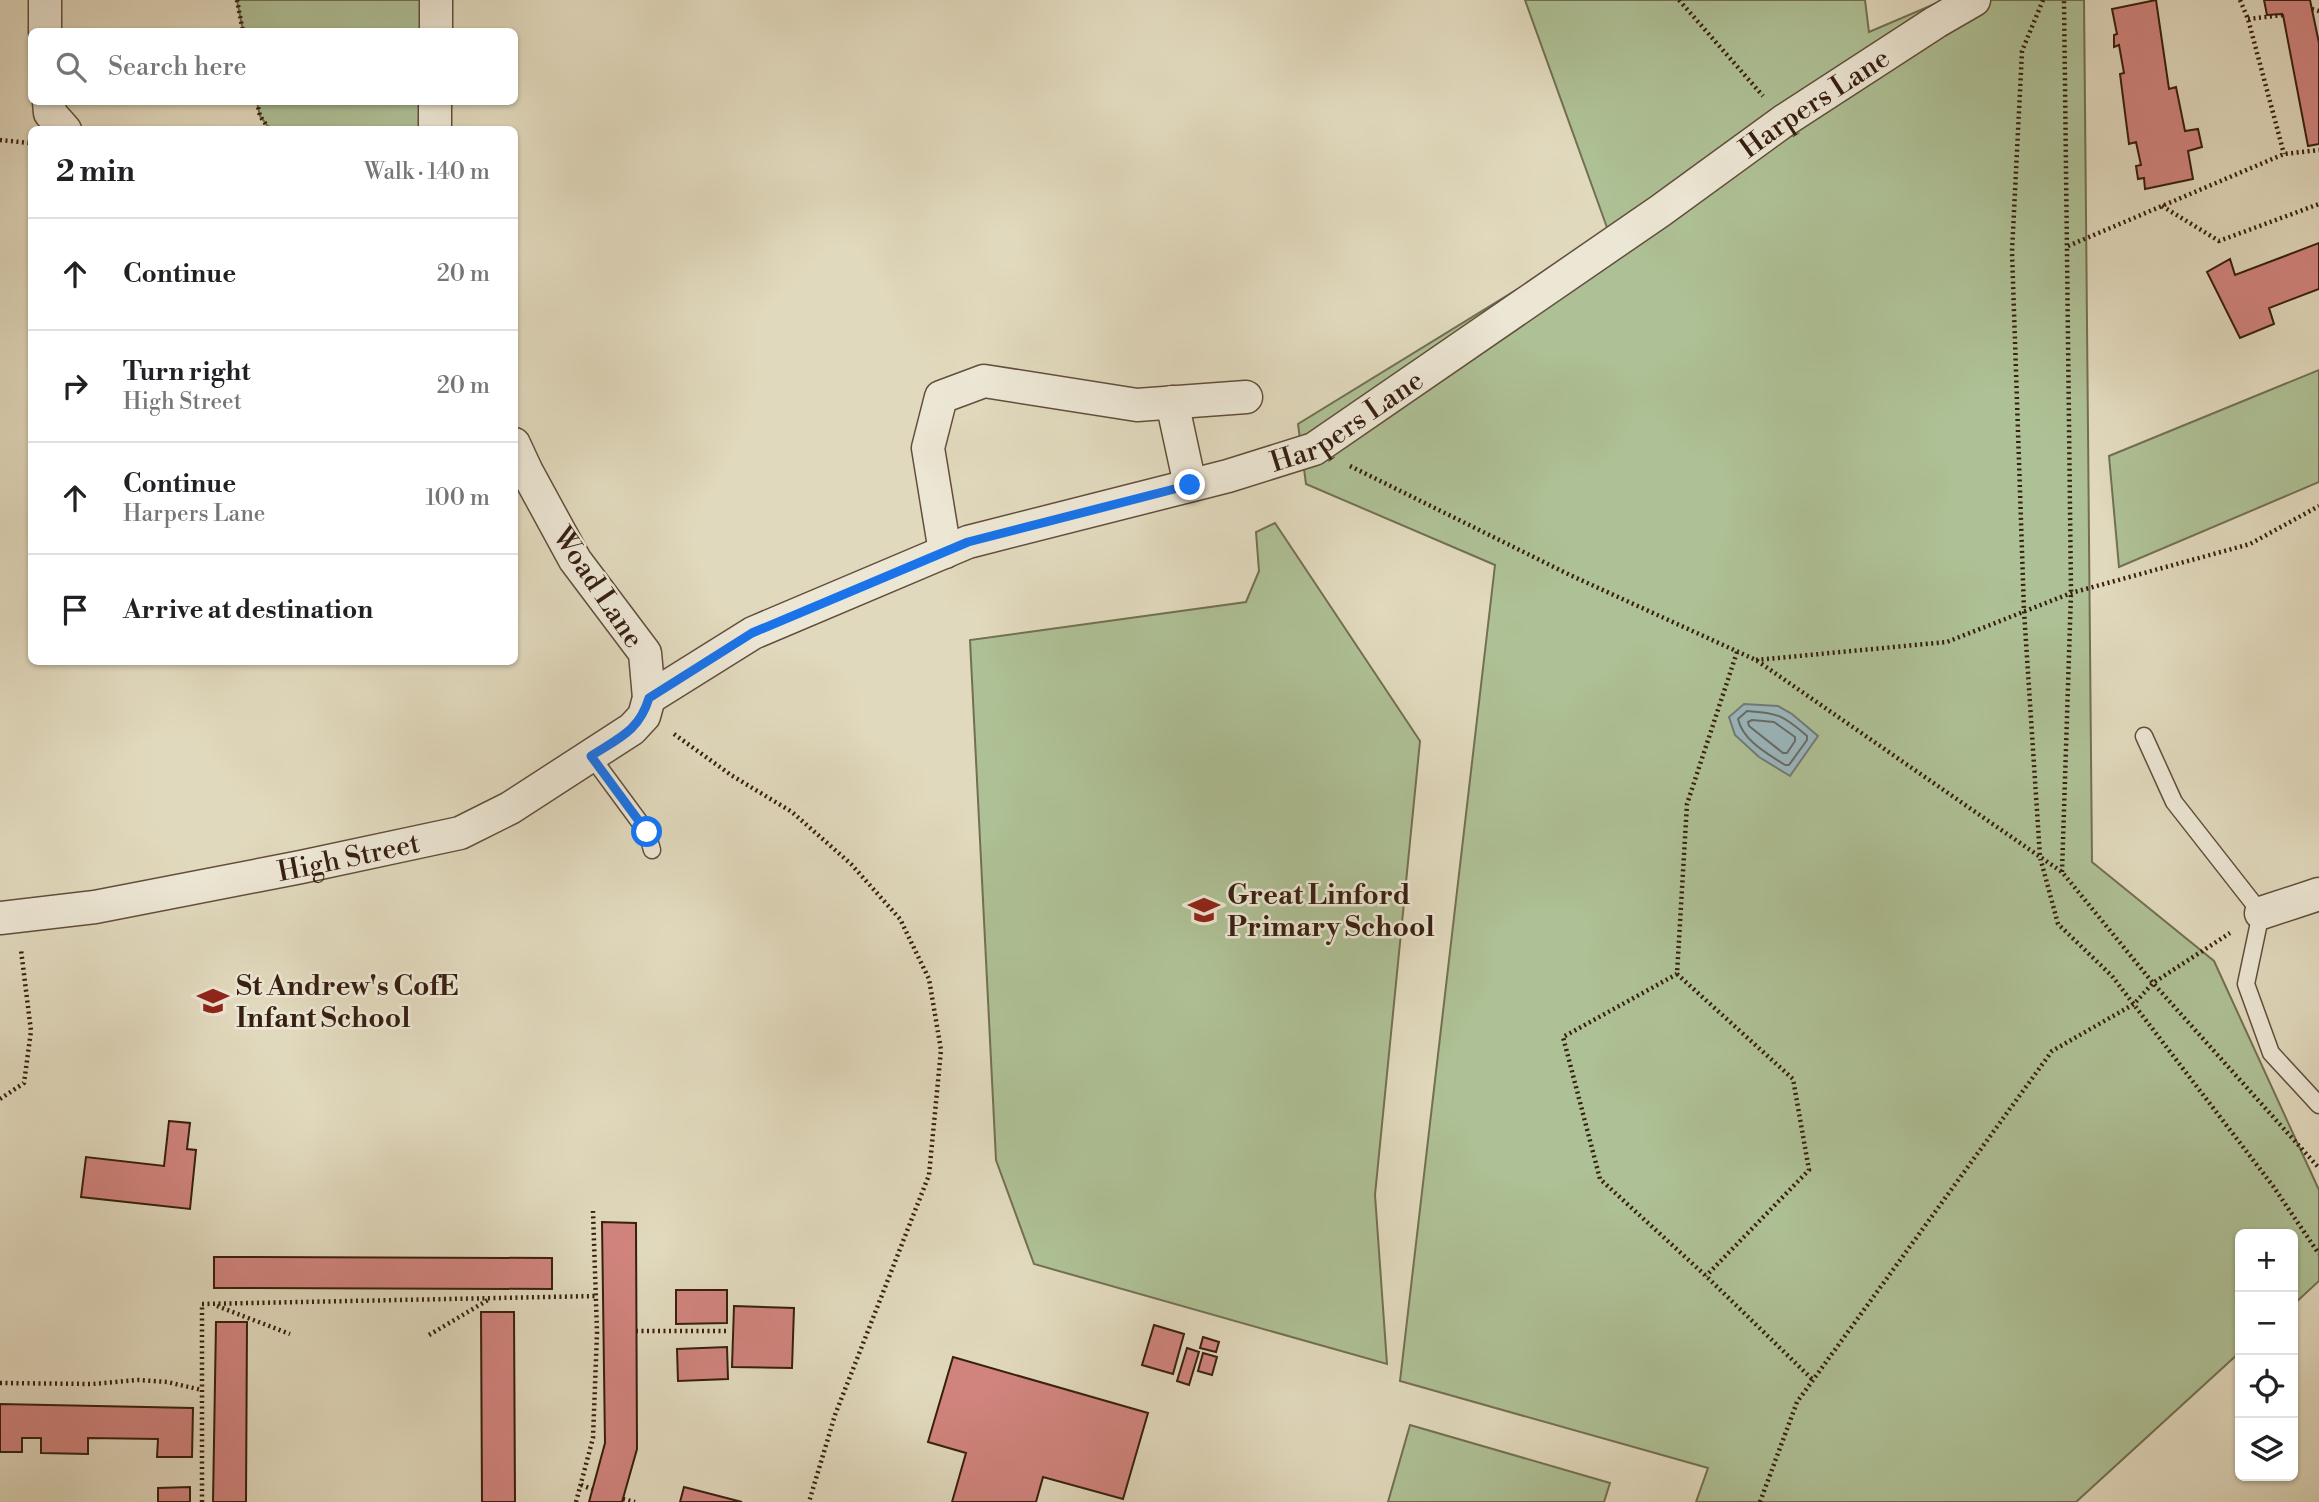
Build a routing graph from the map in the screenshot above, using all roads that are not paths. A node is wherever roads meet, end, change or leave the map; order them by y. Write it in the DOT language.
graph roads {
  1 [pos="45,0"];
  2 [pos="436,0"];
  3 [pos="1974,0"];
  4 [pos="45,28"];
  5 [pos="436,28"];
  6 [pos="49,105"];
  7 [pos="435,105"];
  8 [pos="61,126"];
  9 [pos="435,126"];
  10 [pos="1246,397"];
  11 [pos="1172,402"];
  12 [pos="518,453"];
  13 [pos="1190,485"];
  14 [pos="945,552"];
  15 [pos="646,707"];
  16 [pos="2144,736"];
  17 [pos="591,756"];
  18 [pos="652,850"];
  19 [pos="2319,894"];
  20 [pos="2261,913"];
  21 [pos="8,917"];
  22 [pos="2319,1105"];
  1 -- 4 [label="street"];
  2 -- 5 [label="street"];
  3 -- 13 [label="street, Harpers Lane"];
  6 -- 8 [label="street"];
  7 -- 9 [label="street"];
  10 -- 11 [label="street"];
  11 -- 13 [label="street"];
  11 -- 14 [label="street"];
  12 -- 15 [label="street, Woad Lane"];
  13 -- 14 [label="street, Harpers Lane"];
  14 -- 15 [label="street, Harpers Lane"];
  15 -- 17 [label="street, High Street"];
  16 -- 20 [label="lane"];
  17 -- 18 [label="lane"];
  17 -- 21 [label="street, High Street"];
  19 -- 20 [label="street"];
  20 -- 22 [label="lane"];
}
